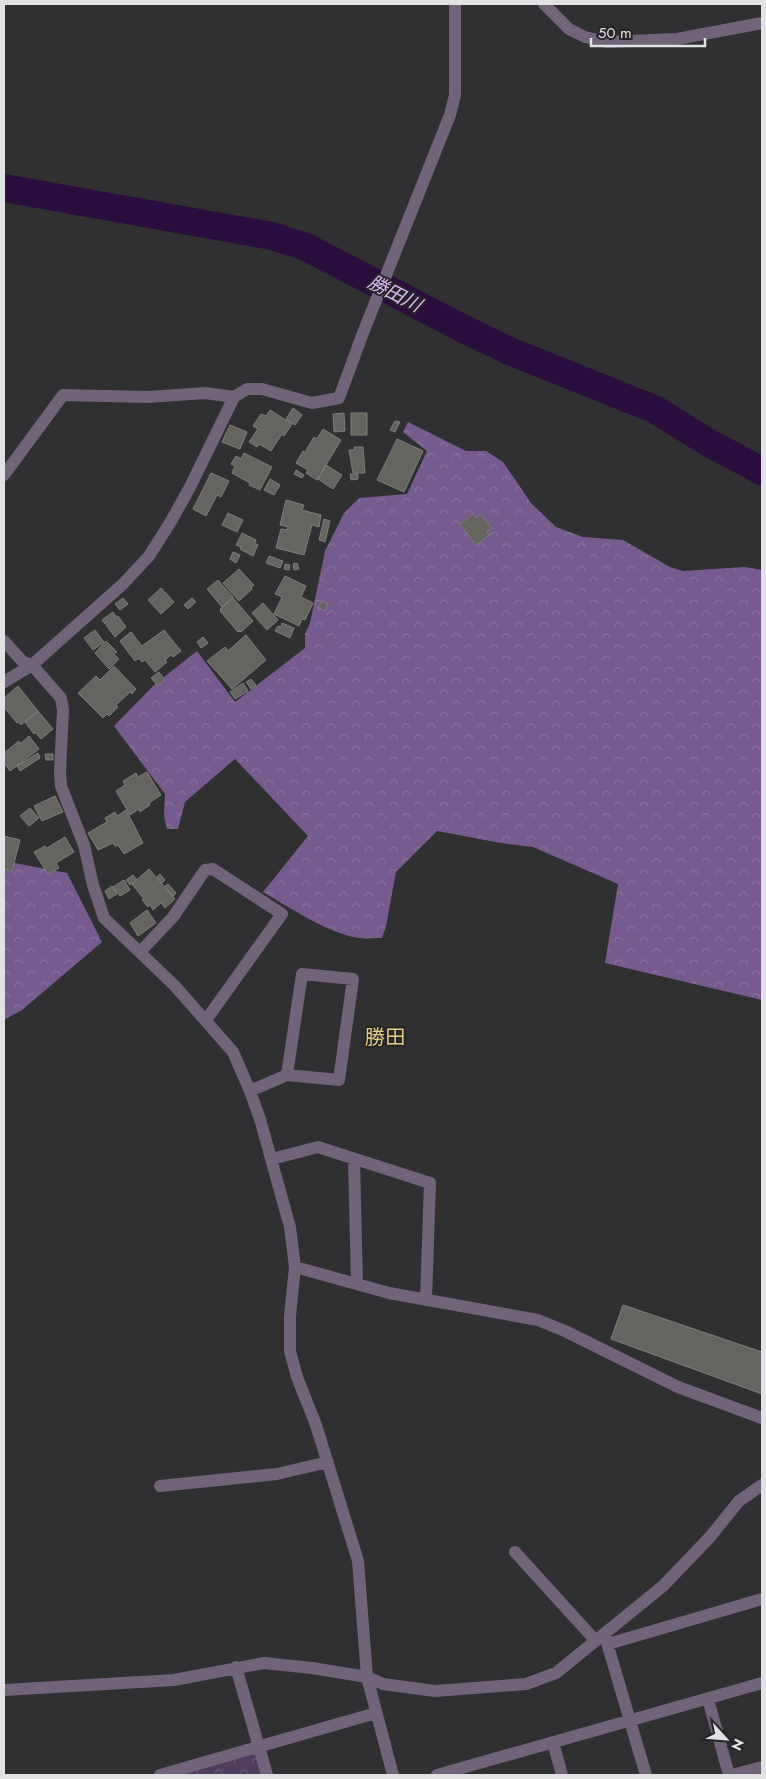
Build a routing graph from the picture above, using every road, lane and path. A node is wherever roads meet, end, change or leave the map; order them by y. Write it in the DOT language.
graph roads {
  1 [pos="455,4"];
  2 [pos="544,4"];
  3 [pos="762,23"];
  4 [pos="234,397"];
  5 [pos="4,475"];
  6 [pos="4,641"];
  7 [pos="32,665"];
  8 [pos="4,682"];
  9 [pos="140,952"];
  10 [pos="206,1020"];
  11 [pos="287,1075"];
  12 [pos="250,1091"];
  13 [pos="272,1159"];
  14 [pos="354,1159"];
  15 [pos="295,1267"];
  16 [pos="357,1284"];
  17 [pos="426,1300"];
  18 [pos="762,1418"];
  19 [pos="328,1462"];
  20 [pos="762,1485"];
  21 [pos="160,1486"];
  22 [pos="515,1552"];
  23 [pos="762,1599"];
  24 [pos="602,1639"];
  25 [pos="236,1668"];
  26 [pos="367,1677"];
  27 [pos="762,1683"];
  28 [pos="4,1690"];
  29 [pos="708,1699"];
  30 [pos="376,1713"];
  31 [pos="630,1720"];
  32 [pos="553,1742"];
  33 [pos="259,1746"];
  34 [pos="762,1766"];
  35 [pos="160,1775"];
  36 [pos="267,1775"];
  37 [pos="393,1775"];
  38 [pos="437,1775"];
  39 [pos="562,1775"];
  40 [pos="646,1775"];
  41 [pos="731,1775"];
  1 -- 4 [label="street"];
  2 -- 3 [label="street"];
  4 -- 5 [label="street"];
  4 -- 7 [label="street"];
  6 -- 7 [label="street"];
  7 -- 8 [label="street"];
  7 -- 9 [label="street"];
  9 -- 10 [label="street"];
  9 -- 10 [label="street"];
  10 -- 12 [label="street"];
  11 -- 11 [label="street"];
  11 -- 12 [label="street"];
  12 -- 13 [label="street"];
  13 -- 14 [label="street"];
  13 -- 15 [label="street"];
  14 -- 16 [label="street"];
  14 -- 17 [label="street"];
  15 -- 16 [label="street"];
  15 -- 19 [label="street"];
  16 -- 17 [label="street"];
  17 -- 18 [label="street"];
  19 -- 21 [label="street"];
  19 -- 26 [label="street"];
  20 -- 24 [label="street"];
  22 -- 24 [label="street"];
  23 -- 24 [label="street"];
  24 -- 26 [label="street"];
  24 -- 31 [label="street"];
  25 -- 26 [label="street"];
  25 -- 28 [label="street"];
  25 -- 33 [label="street"];
  26 -- 30 [label="street"];
  27 -- 29 [label="street"];
  29 -- 31 [label="street"];
  29 -- 41 [label="street"];
  30 -- 33 [label="street"];
  30 -- 37 [label="street"];
  31 -- 32 [label="street"];
  31 -- 40 [label="street"];
  32 -- 38 [label="street"];
  32 -- 39 [label="street"];
  33 -- 35 [label="street"];
  33 -- 36 [label="street"];
  34 -- 41 [label="street"];
}
